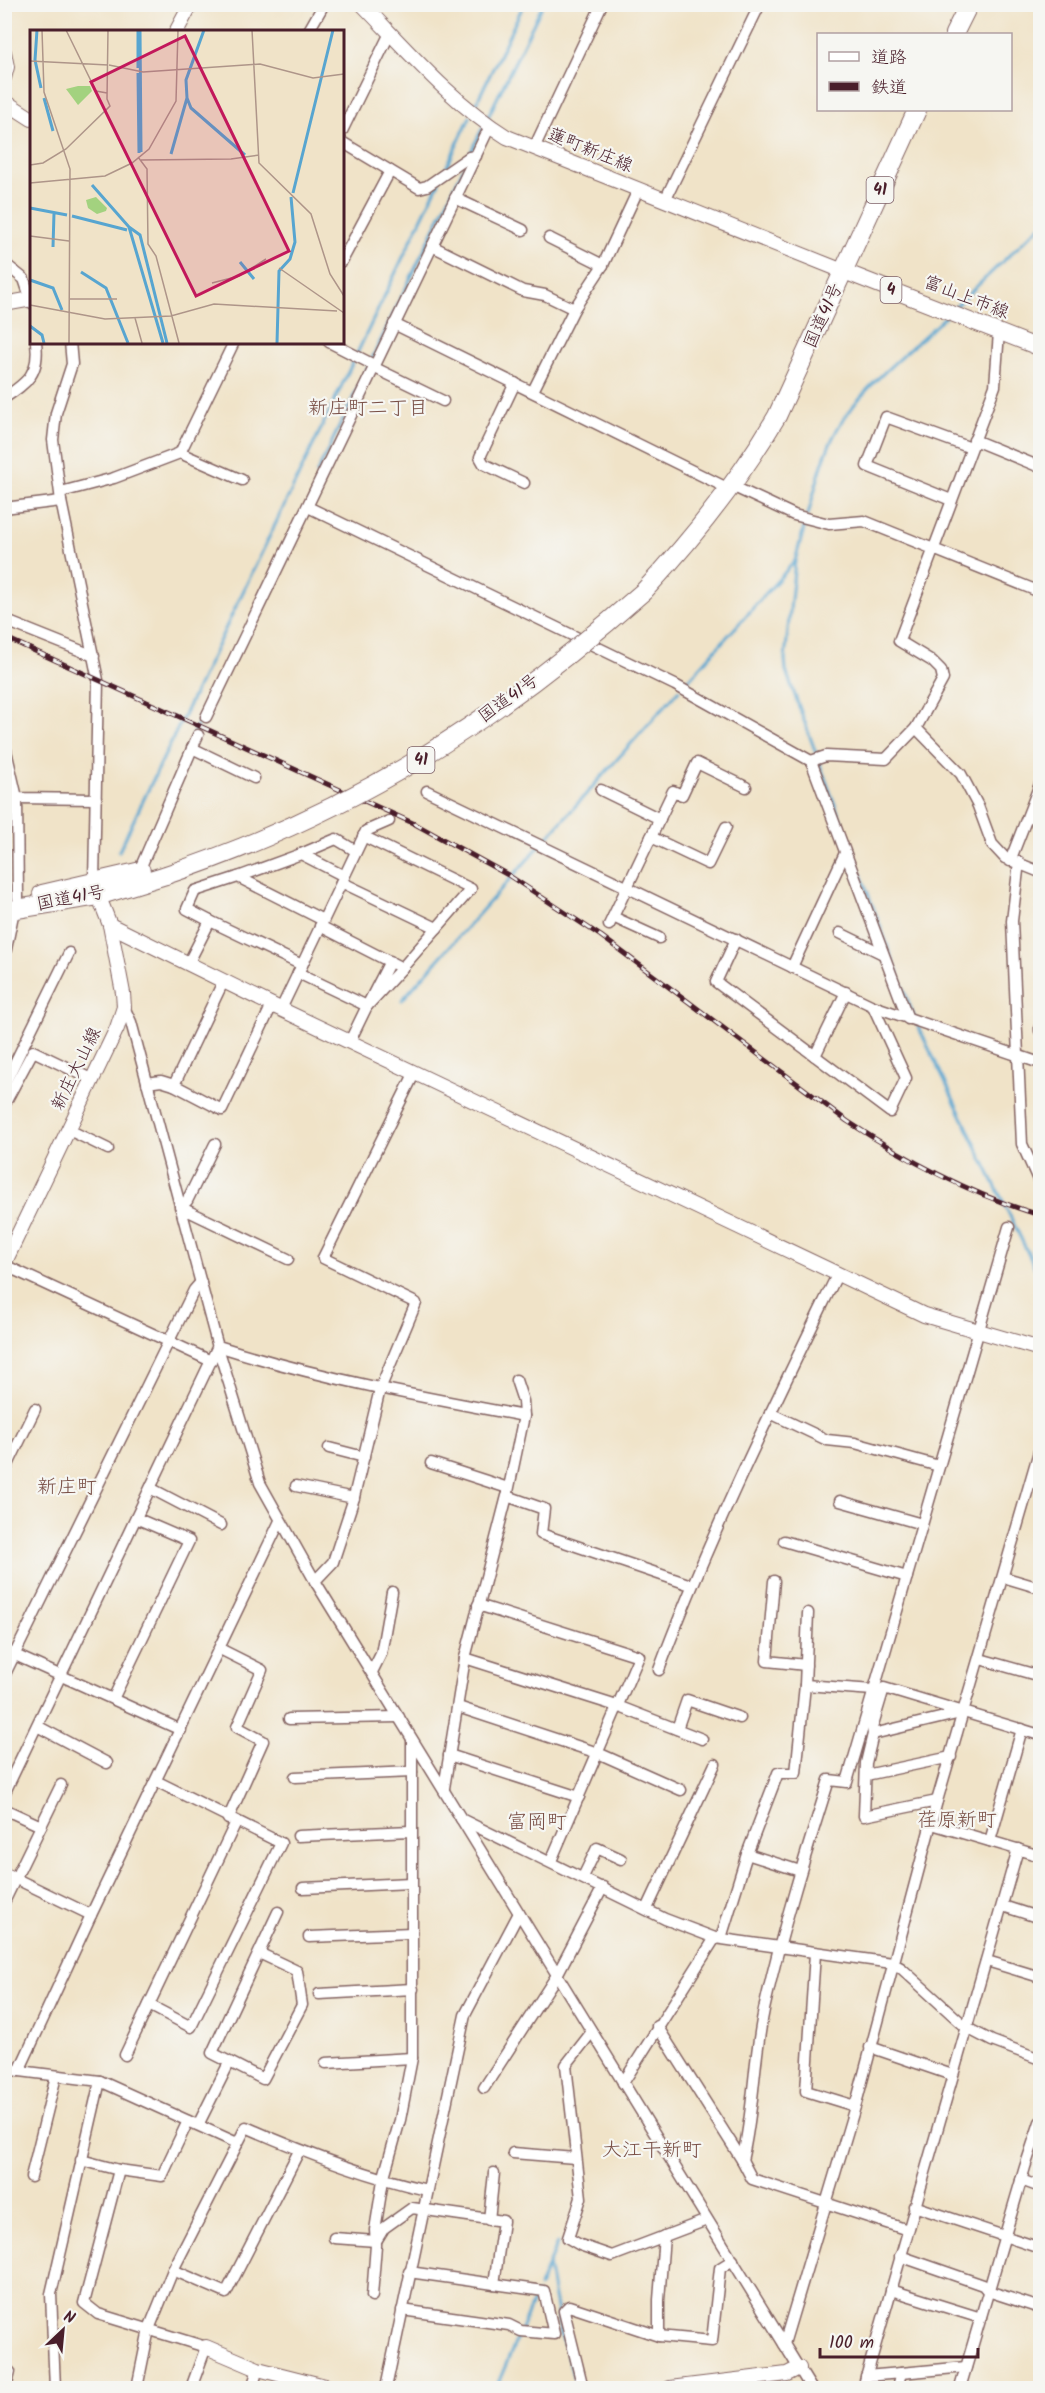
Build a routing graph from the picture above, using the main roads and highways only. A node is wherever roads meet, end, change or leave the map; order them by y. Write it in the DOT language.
graph roads {
  1 [pos="969,4"];
  2 [pos="954,33"];
  3 [pos="917,111"];
  4 [pos="843,271"];
  5 [pos="1041,348"];
  6 [pos="164,870"];
  7 [pos="96,889"];
  8 [pos="10,905"];
  1 -- 2 [label="highway"];
  3 -- 4 [label="highway, 国道41号 / 41"];
  4 -- 5 [label="main road, 富山上市線 / 4"];
  4 -- 6 [label="highway, 国道41号 / 41, bridge"];
  6 -- 7 [label="highway, 国道41号 / 41"];
  6 -- 7 [label="highway, 国道41号 / 41"];
  7 -- 8 [label="highway, 国道41号 / 41"];
}
